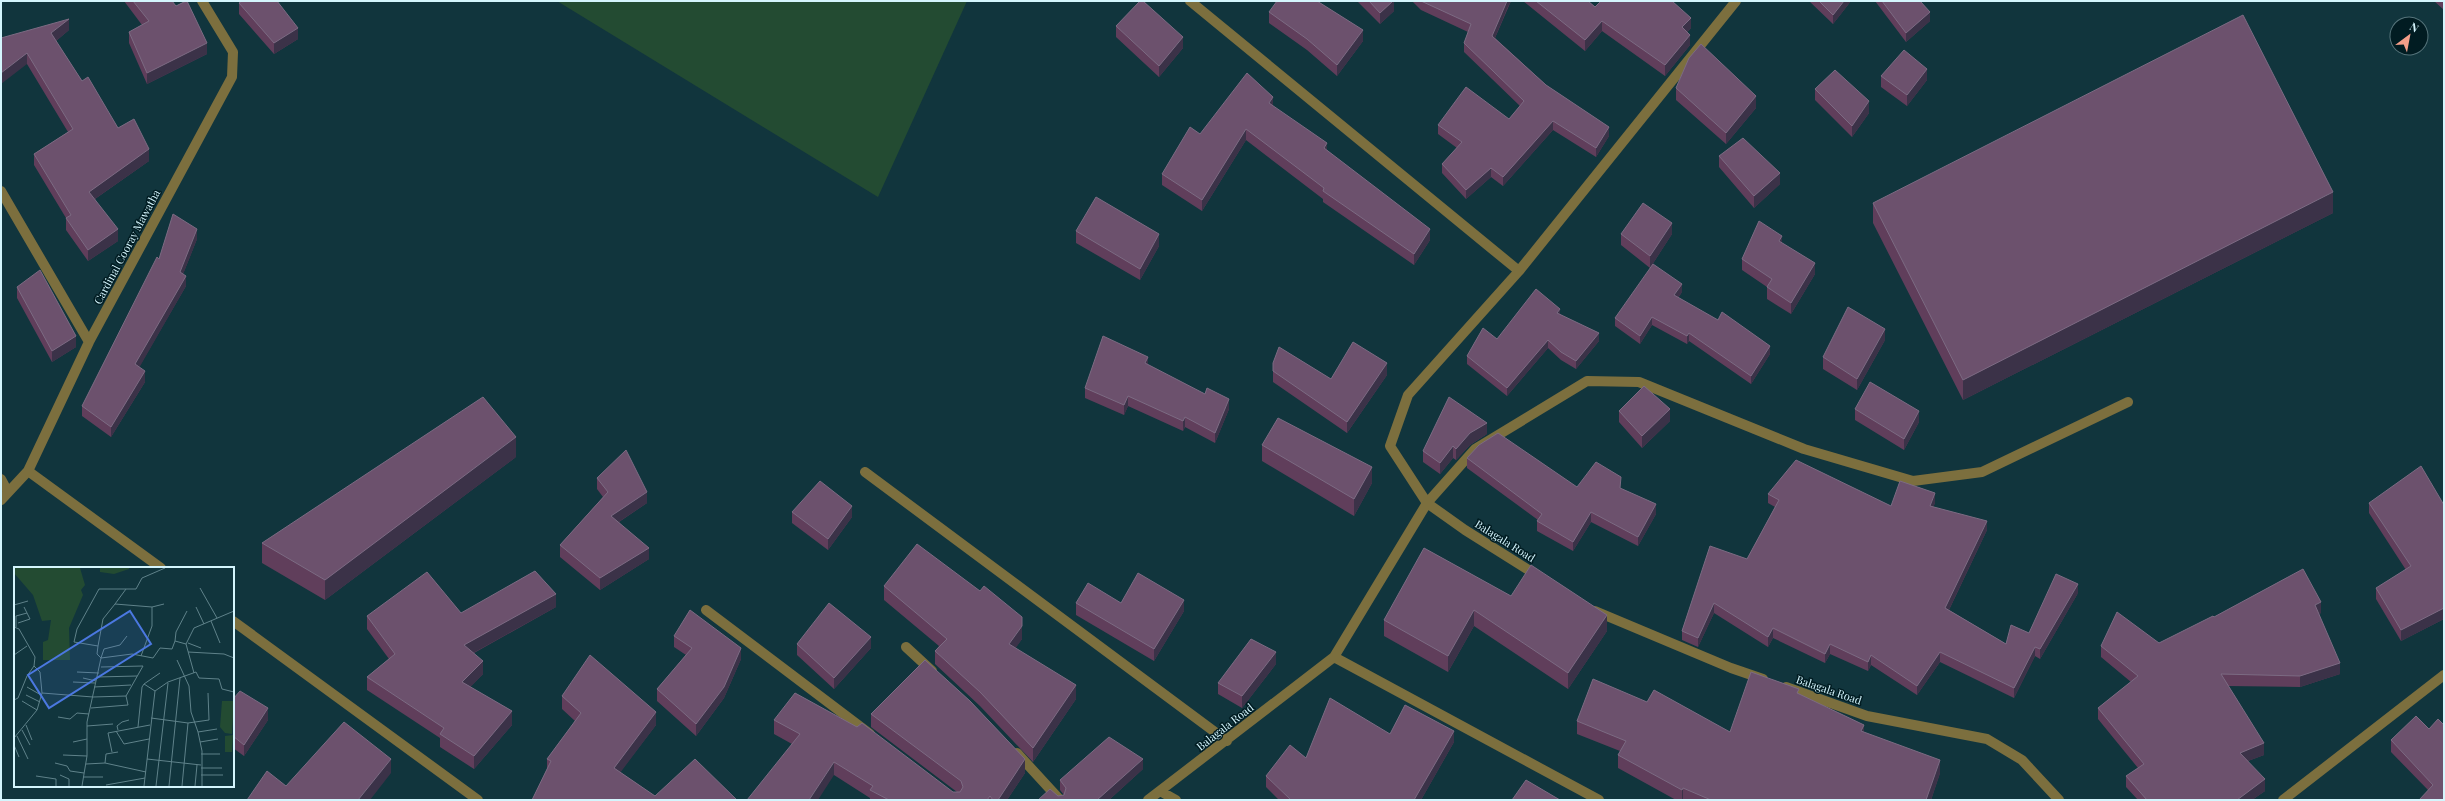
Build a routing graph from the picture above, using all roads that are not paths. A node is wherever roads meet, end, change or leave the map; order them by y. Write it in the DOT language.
graph roads {
  1 [pos="202,1"];
  2 [pos="1190,1"];
  3 [pos="1736,1"];
  4 [pos="1,190"];
  5 [pos="1518,271"];
  6 [pos="89,342"];
  7 [pos="2128,402"];
  8 [pos="28,471"];
  9 [pos="865,472"];
  10 [pos="1,479"];
  11 [pos="8,492"];
  12 [pos="1,500"];
  13 [pos="1427,503"];
  14 [pos="160,567"];
  15 [pos="1550,583"];
  16 [pos="1589,607"];
  17 [pos="706,610"];
  18 [pos="234,622"];
  19 [pos="906,647"];
  20 [pos="1334,657"];
  21 [pos="2444,675"];
  22 [pos="941,678"];
  23 [pos="876,738"];
  24 [pos="1227,741"];
  25 [pos="1011,747"];
  26 [pos="1160,791"];
  27 [pos="478,800"];
  28 [pos="1060,800"];
  29 [pos="1148,800"];
  30 [pos="1176,800"];
  31 [pos="1599,800"];
  32 [pos="2059,800"];
  33 [pos="2283,800"];
  1 -- 6 [label="street, Cardinal Cooray Mawatha"];
  2 -- 5 [label="street"];
  3 -- 5 [label="street"];
  4 -- 6 [label="street"];
  5 -- 13 [label="street"];
  6 -- 8 [label="street, Cardinal Cooray Mawatha"];
  7 -- 13 [label="street"];
  8 -- 11 [label="street, Cardinal Cooray Mawatha"];
  8 -- 14 [label="street"];
  9 -- 24 [label="street"];
  10 -- 11 [label="street"];
  11 -- 12 [label="street, Cardinal Cooray Mawatha"];
  13 -- 15 [label="street, Balagala Road"];
  13 -- 20 [label="street, Balagala Road"];
  16 -- 32 [label="street, Balagala Road"];
  17 -- 23 [label="street"];
  18 -- 27 [label="street"];
  19 -- 22 [label="street"];
  20 -- 24 [label="street, Balagala Road"];
  20 -- 31 [label="street"];
  21 -- 33 [label="street"];
  24 -- 26 [label="street, Balagala Road"];
  25 -- 28 [label="street"];
  26 -- 29 [label="street, Balagala Road"];
  26 -- 30 [label="street"];
}
